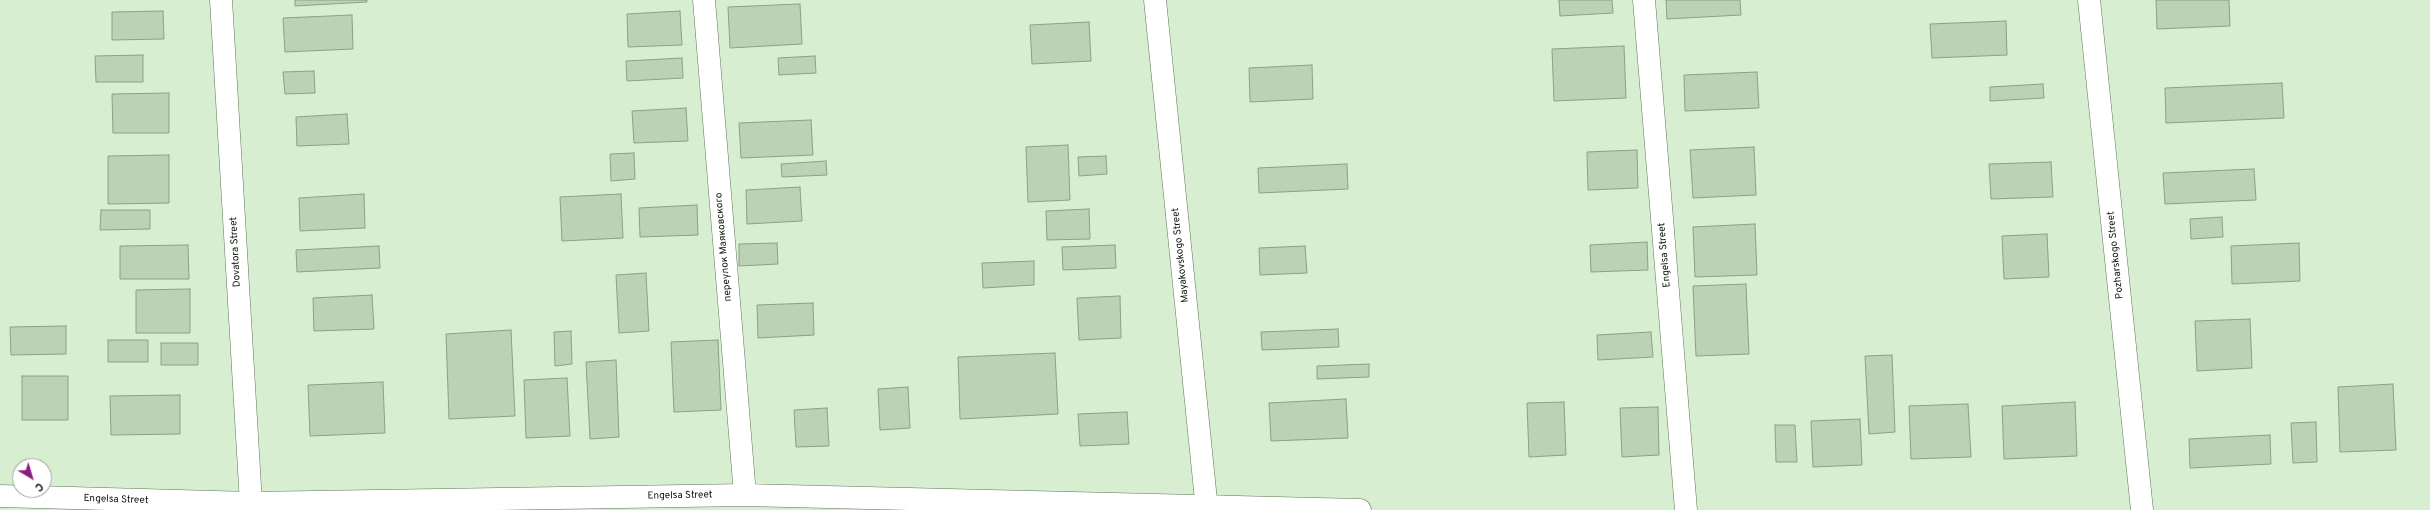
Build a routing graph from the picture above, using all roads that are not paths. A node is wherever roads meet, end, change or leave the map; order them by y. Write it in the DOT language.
graph roads {
  1 [pos="220,0"];
  2 [pos="704,0"];
  3 [pos="1155,0"];
  4 [pos="1644,0"];
  5 [pos="2089,0"];
  6 [pos="745,495"];
  7 [pos="0,496"];
  8 [pos="251,503"];
  9 [pos="1207,508"];
  10 [pos="1360,510"];
  11 [pos="1686,510"];
  12 [pos="2142,510"];
  1 -- 8 [label="street, Dovatora Street"];
  2 -- 6 [label="street, переулок Маяковского"];
  3 -- 9 [label="street, Mayakovskogo Street"];
  4 -- 11 [label="street, Engelsa Street"];
  5 -- 12 [label="street, Pozharskogo Street"];
  6 -- 8 [label="street, Engelsa Street"];
  6 -- 9 [label="street, Engelsa Street"];
  7 -- 8 [label="street, Engelsa Street"];
  9 -- 10 [label="street, Engelsa Street"];
}
